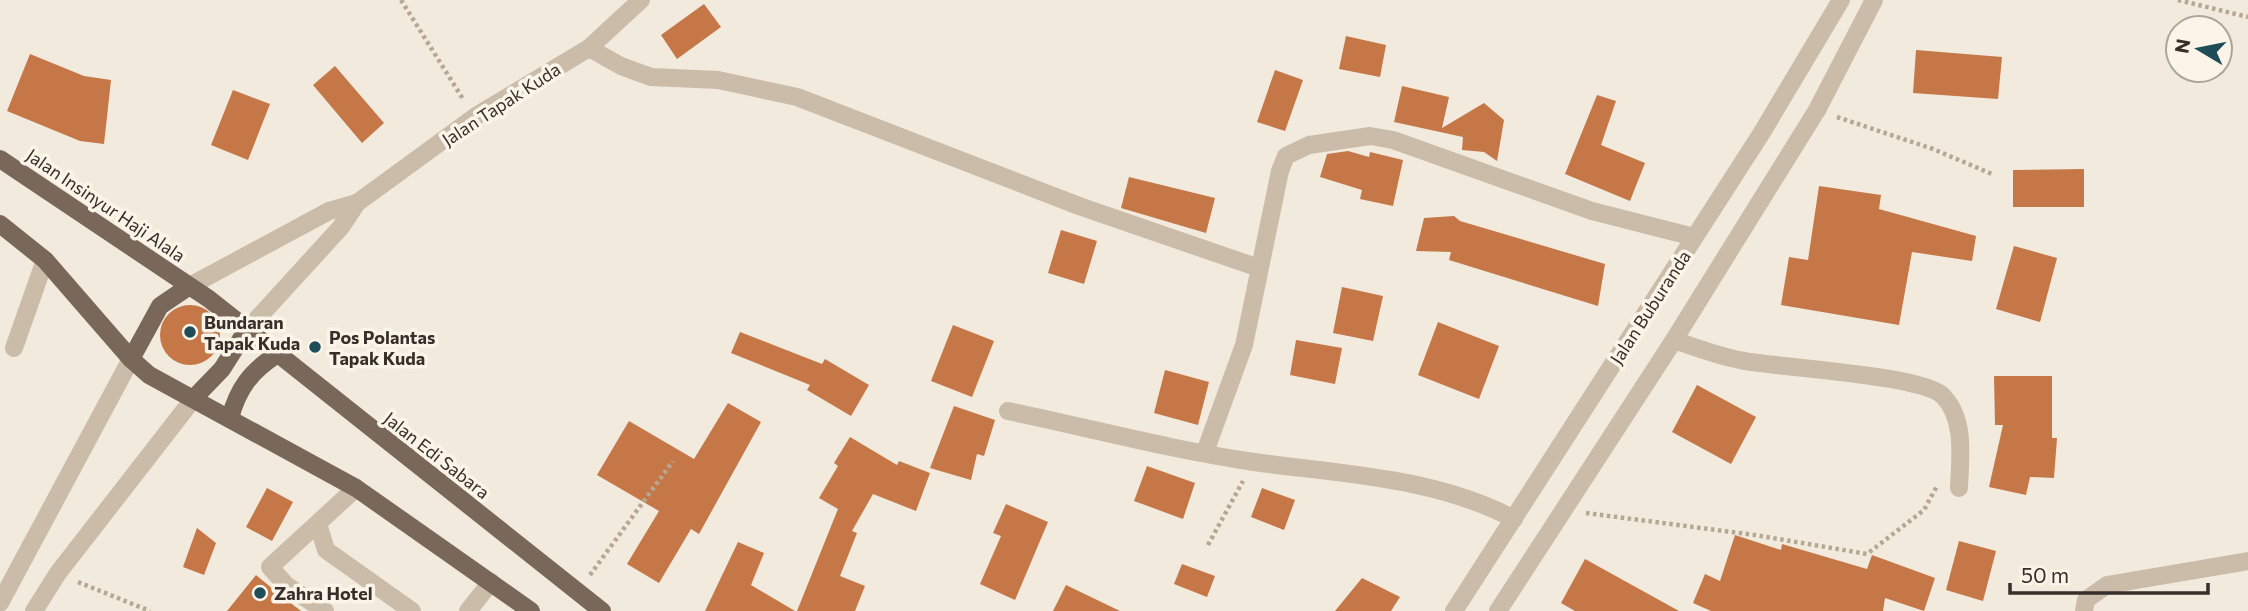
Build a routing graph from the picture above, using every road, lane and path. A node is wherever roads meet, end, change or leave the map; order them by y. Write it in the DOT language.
graph roads {
  1 [pos="401,0"];
  2 [pos="641,0"];
  3 [pos="1842,0"];
  4 [pos="1874,0"];
  5 [pos="2178,0"];
  6 [pos="2248,18"];
  7 [pos="589,48"];
  8 [pos="1816,110"];
  9 [pos="476,116"];
  10 [pos="0,159"];
  11 [pos="1992,174"];
  12 [pos="357,203"];
  13 [pos="0,224"];
  14 [pos="1694,237"];
  15 [pos="45,260"];
  16 [pos="1259,268"];
  17 [pos="188,287"];
  18 [pos="246,331"];
  19 [pos="1674,340"];
  20 [pos="14,348"];
  21 [pos="276,355"];
  22 [pos="131,359"];
  23 [pos="194,398"];
  24 [pos="1008,411"];
  25 [pos="230,418"];
  26 [pos="1205,452"];
  27 [pos="673,461"];
  28 [pos="1253,462"];
  29 [pos="1942,475"];
  30 [pos="356,488"];
  31 [pos="1959,488"];
  32 [pos="1565,510"];
  33 [pos="1514,519"];
  34 [pos="318,524"];
  35 [pos="1208,545"];
  36 [pos="2248,561"];
  37 [pos="53,581"];
  38 [pos="491,582"];
  39 [pos="577,593"];
  40 [pos="0,603"];
  41 [pos="34,611"];
  42 [pos="150,611"];
  43 [pos="325,611"];
  44 [pos="411,611"];
  45 [pos="468,611"];
  46 [pos="531,611"];
  47 [pos="602,611"];
  48 [pos="1454,611"];
  49 [pos="1498,611"];
  50 [pos="2084,611"];
  1 -- 9 [label="path"];
  2 -- 7 [label="street, Jalan Tapak Kuda"];
  3 -- 14 [label="street, Jalan Buburanda"];
  4 -- 8 [label="street, Jalan Buburanda"];
  5 -- 6 [label="path"];
  7 -- 9 [label="street, Jalan Tapak Kuda"];
  7 -- 16 [label="street"];
  8 -- 11 [label="path"];
  8 -- 19 [label="street, Jalan Buburanda"];
  9 -- 12 [label="street, Jalan Tapak Kuda"];
  10 -- 17 [label="main road, Jalan Insinyur Haji Alala"];
  12 -- 17 [label="street, Jalan Tapak Kuda"];
  12 -- 18 [label="street, Jalan Tapak Kuda"];
  13 -- 15 [label="main road"];
  14 -- 16 [label="street"];
  14 -- 33 [label="street, Jalan Buburanda"];
  15 -- 20 [label="street"];
  15 -- 22 [label="main road"];
  16 -- 26 [label="street"];
  17 -- 18 [label="main road"];
  17 -- 22 [label="main road"];
  18 -- 21 [label="main road, Jalan Edi Sabara"];
  18 -- 23 [label="main road"];
  19 -- 31 [label="street"];
  19 -- 32 [label="street, Jalan Buburanda"];
  21 -- 25 [label="main road"];
  21 -- 39 [label="main road, Jalan Edi Sabara"];
  22 -- 23 [label="main road"];
  22 -- 40 [label="street"];
  23 -- 25 [label="main road"];
  23 -- 37 [label="street"];
  24 -- 26 [label="street"];
  25 -- 30 [label="main road"];
  26 -- 28 [label="street"];
  27 -- 39 [label="path"];
  28 -- 33 [label="street"];
  28 -- 35 [label="path"];
  29 -- 32 [label="path"];
  30 -- 34 [label="street"];
  30 -- 38 [label="main road"];
  32 -- 49 [label="street, Jalan Buburanda"];
  33 -- 48 [label="street, Jalan Buburanda"];
  34 -- 43 [label="street"];
  34 -- 44 [label="street"];
  36 -- 50 [label="street"];
  37 -- 41 [label="street"];
  37 -- 42 [label="path"];
  38 -- 45 [label="street"];
  38 -- 46 [label="main road"];
  39 -- 47 [label="main road, Jalan Edi Sabara"];
}
